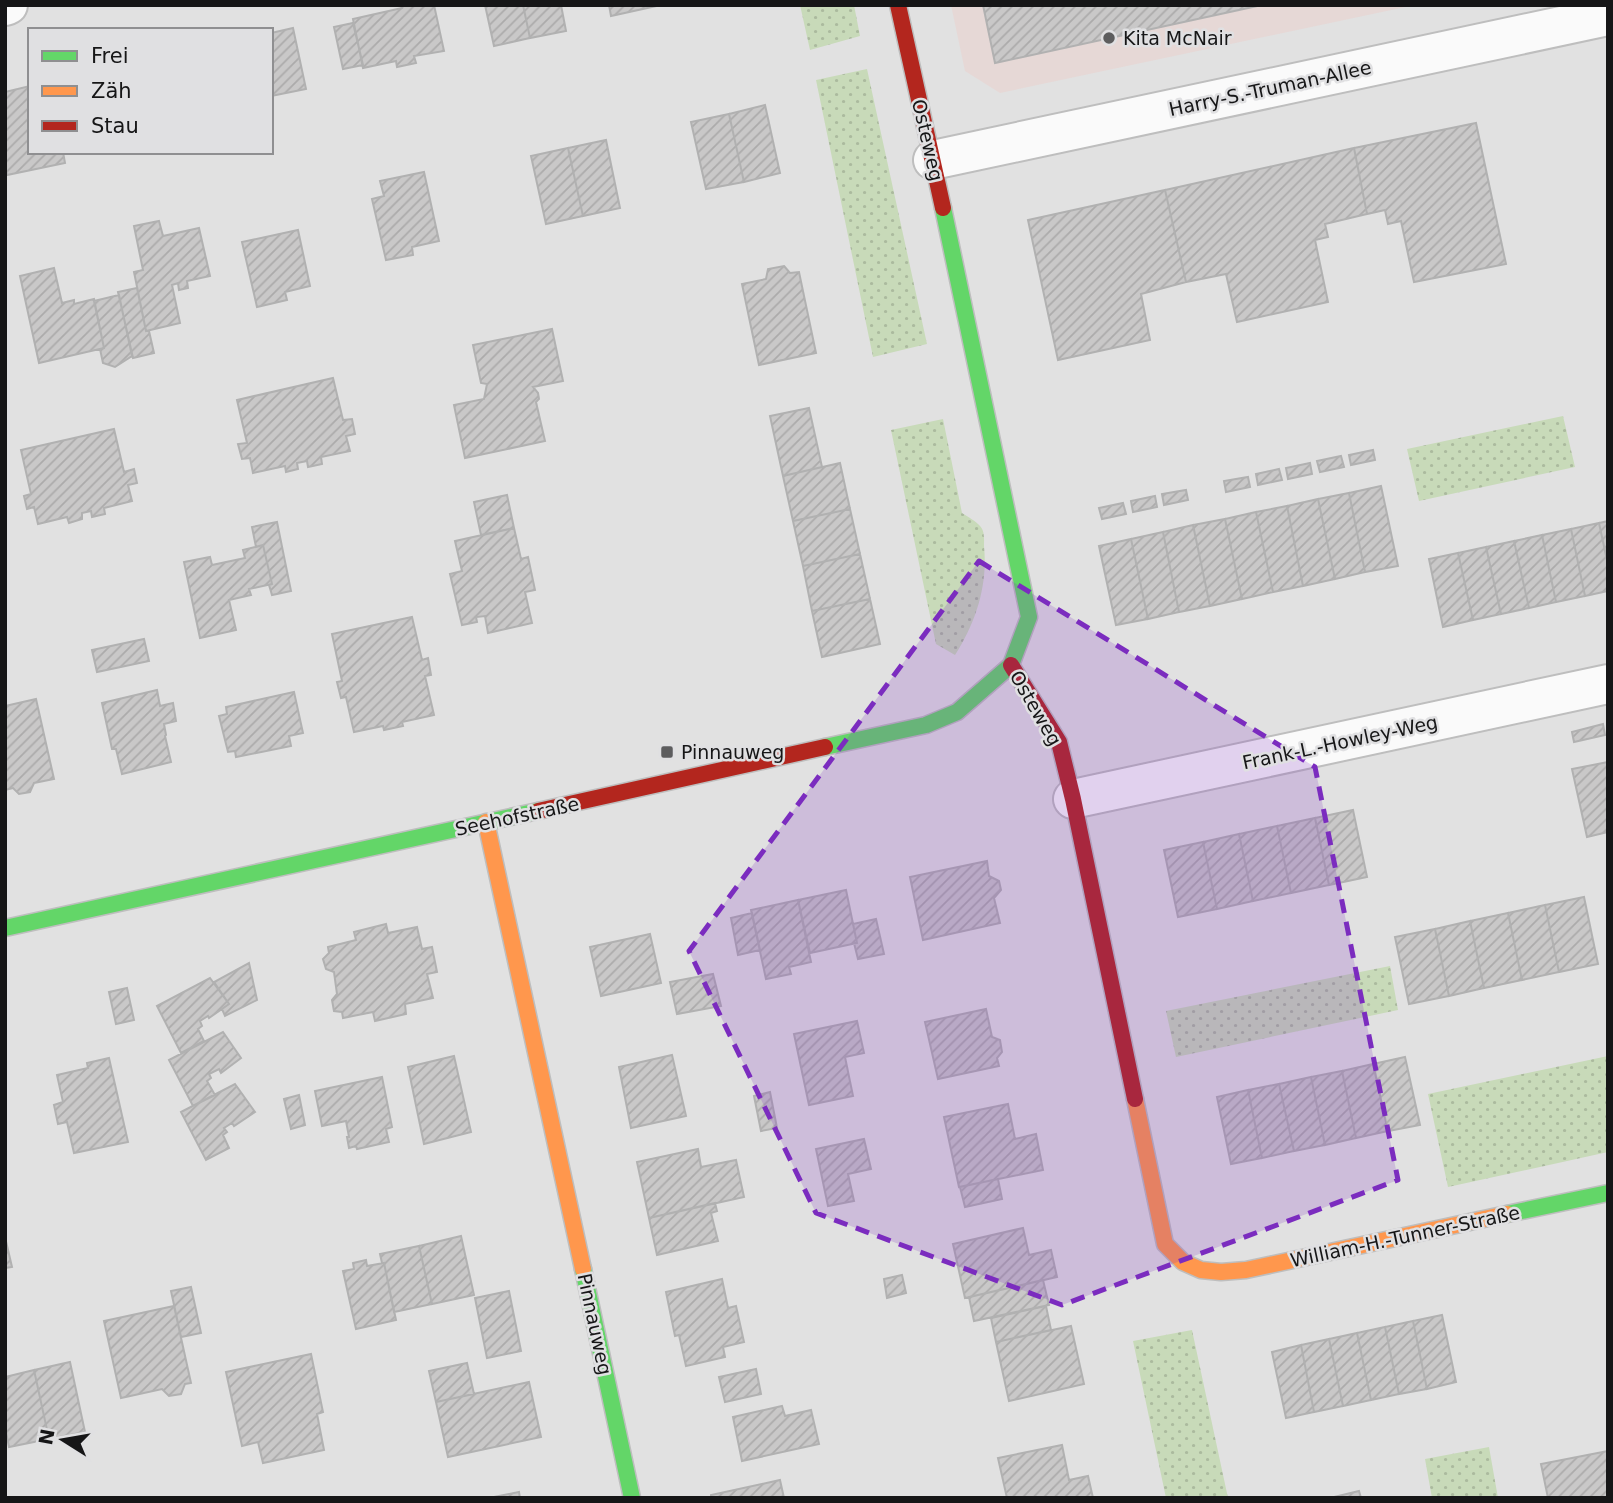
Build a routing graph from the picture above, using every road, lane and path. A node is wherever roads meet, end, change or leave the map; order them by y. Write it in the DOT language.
graph roads {
  1 [pos="898,5"];
  2 [pos="1608,16"];
  3 [pos="933,160"];
  4 [pos="1011,665"];
  5 [pos="1608,684"];
  6 [pos="1073,799"];
  7 [pos="486,822"];
  8 [pos="5,928"];
  9 [pos="1608,1193"];
  10 [pos="1202,1270"];
  11 [pos="632,1498"];
  1 -- 3 [label="street, Osteweg"];
  2 -- 3 [label="street, Harry-S.-Truman-Allee"];
  3 -- 4 [label="street, Osteweg"];
  4 -- 6 [label="street, Osteweg"];
  4 -- 7 [label="street, Seehofstraße"];
  5 -- 6 [label="street, Frank-L.-Howley-Weg"];
  6 -- 10 [label="street, Osteweg"];
  7 -- 8 [label="street, Seehofstraße"];
  7 -- 11 [label="street, Pinnauweg"];
  9 -- 10 [label="street, William-H.-Tunner-Straße"];
}
